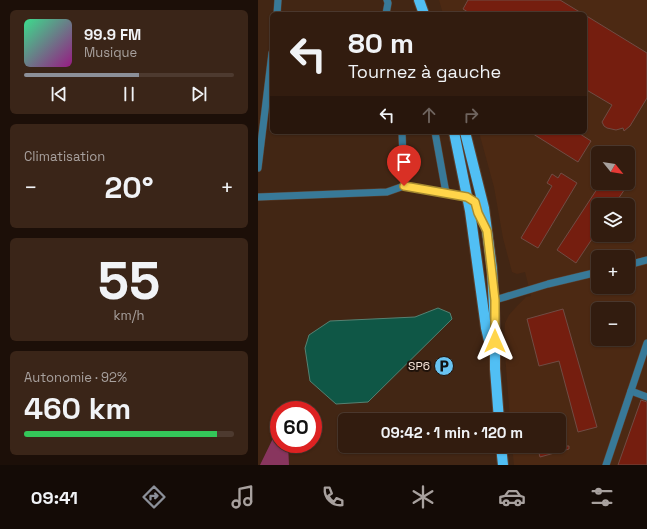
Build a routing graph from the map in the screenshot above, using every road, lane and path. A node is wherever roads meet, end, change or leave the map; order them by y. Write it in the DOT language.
graph roads {
  1 [pos="278,0"];
  2 [pos="386,0"];
  3 [pos="419,0"];
  4 [pos="277,12"];
  5 [pos="386,12"];
  6 [pos="423,12"];
  7 [pos="270,69"];
  8 [pos="402,134"];
  9 [pos="435,134"];
  10 [pos="454,134"];
  11 [pos="466,134"];
  12 [pos="258,168"];
  13 [pos="475,170"];
  14 [pos="404,186"];
  15 [pos="446,193"];
  16 [pos="258,196"];
  17 [pos="467,197"];
  18 [pos="474,212"];
  19 [pos="487,231"];
  20 [pos="475,245"];
  21 [pos="647,260"];
  22 [pos="635,263"];
  23 [pos="492,269"];
  24 [pos="591,274"];
  25 [pos="480,278"];
  26 [pos="495,300"];
  27 [pos="647,343"];
  28 [pos="495,369"];
  29 [pos="630,391"];
  30 [pos="647,396"];
  31 [pos="498,413"];
  32 [pos="502,453"];
  33 [pos="503,465"];
  34 [pos="606,465"];
  1 -- 4 [label="lane"];
  2 -- 5 [label="lane"];
  3 -- 6 [label="main road"];
  7 -- 12 [label="lane"];
  8 -- 14 [label="lane"];
  9 -- 15 [label="lane"];
  10 -- 17 [label="main road"];
  11 -- 13 [label="main road"];
  13 -- 17 [label="main road"];
  13 -- 19 [label="main road"];
  14 -- 15 [label="lane"];
  14 -- 16 [label="lane"];
  15 -- 17 [label="lane"];
  17 -- 18 [label="main road"];
  18 -- 19 [label="main road"];
  18 -- 20 [label="main road"];
  19 -- 23 [label="main road"];
  20 -- 23 [label="main road"];
  20 -- 25 [label="main road"];
  21 -- 22 [label="lane"];
  23 -- 26 [label="main road"];
  24 -- 26 [label="lane"];
  25 -- 26 [label="main road"];
  25 -- 28 [label="main road"];
  26 -- 28 [label="main road"];
  27 -- 29 [label="lane"];
  28 -- 31 [label="main road"];
  29 -- 30 [label="lane"];
  29 -- 34 [label="lane"];
  32 -- 33 [label="main road"];
}
